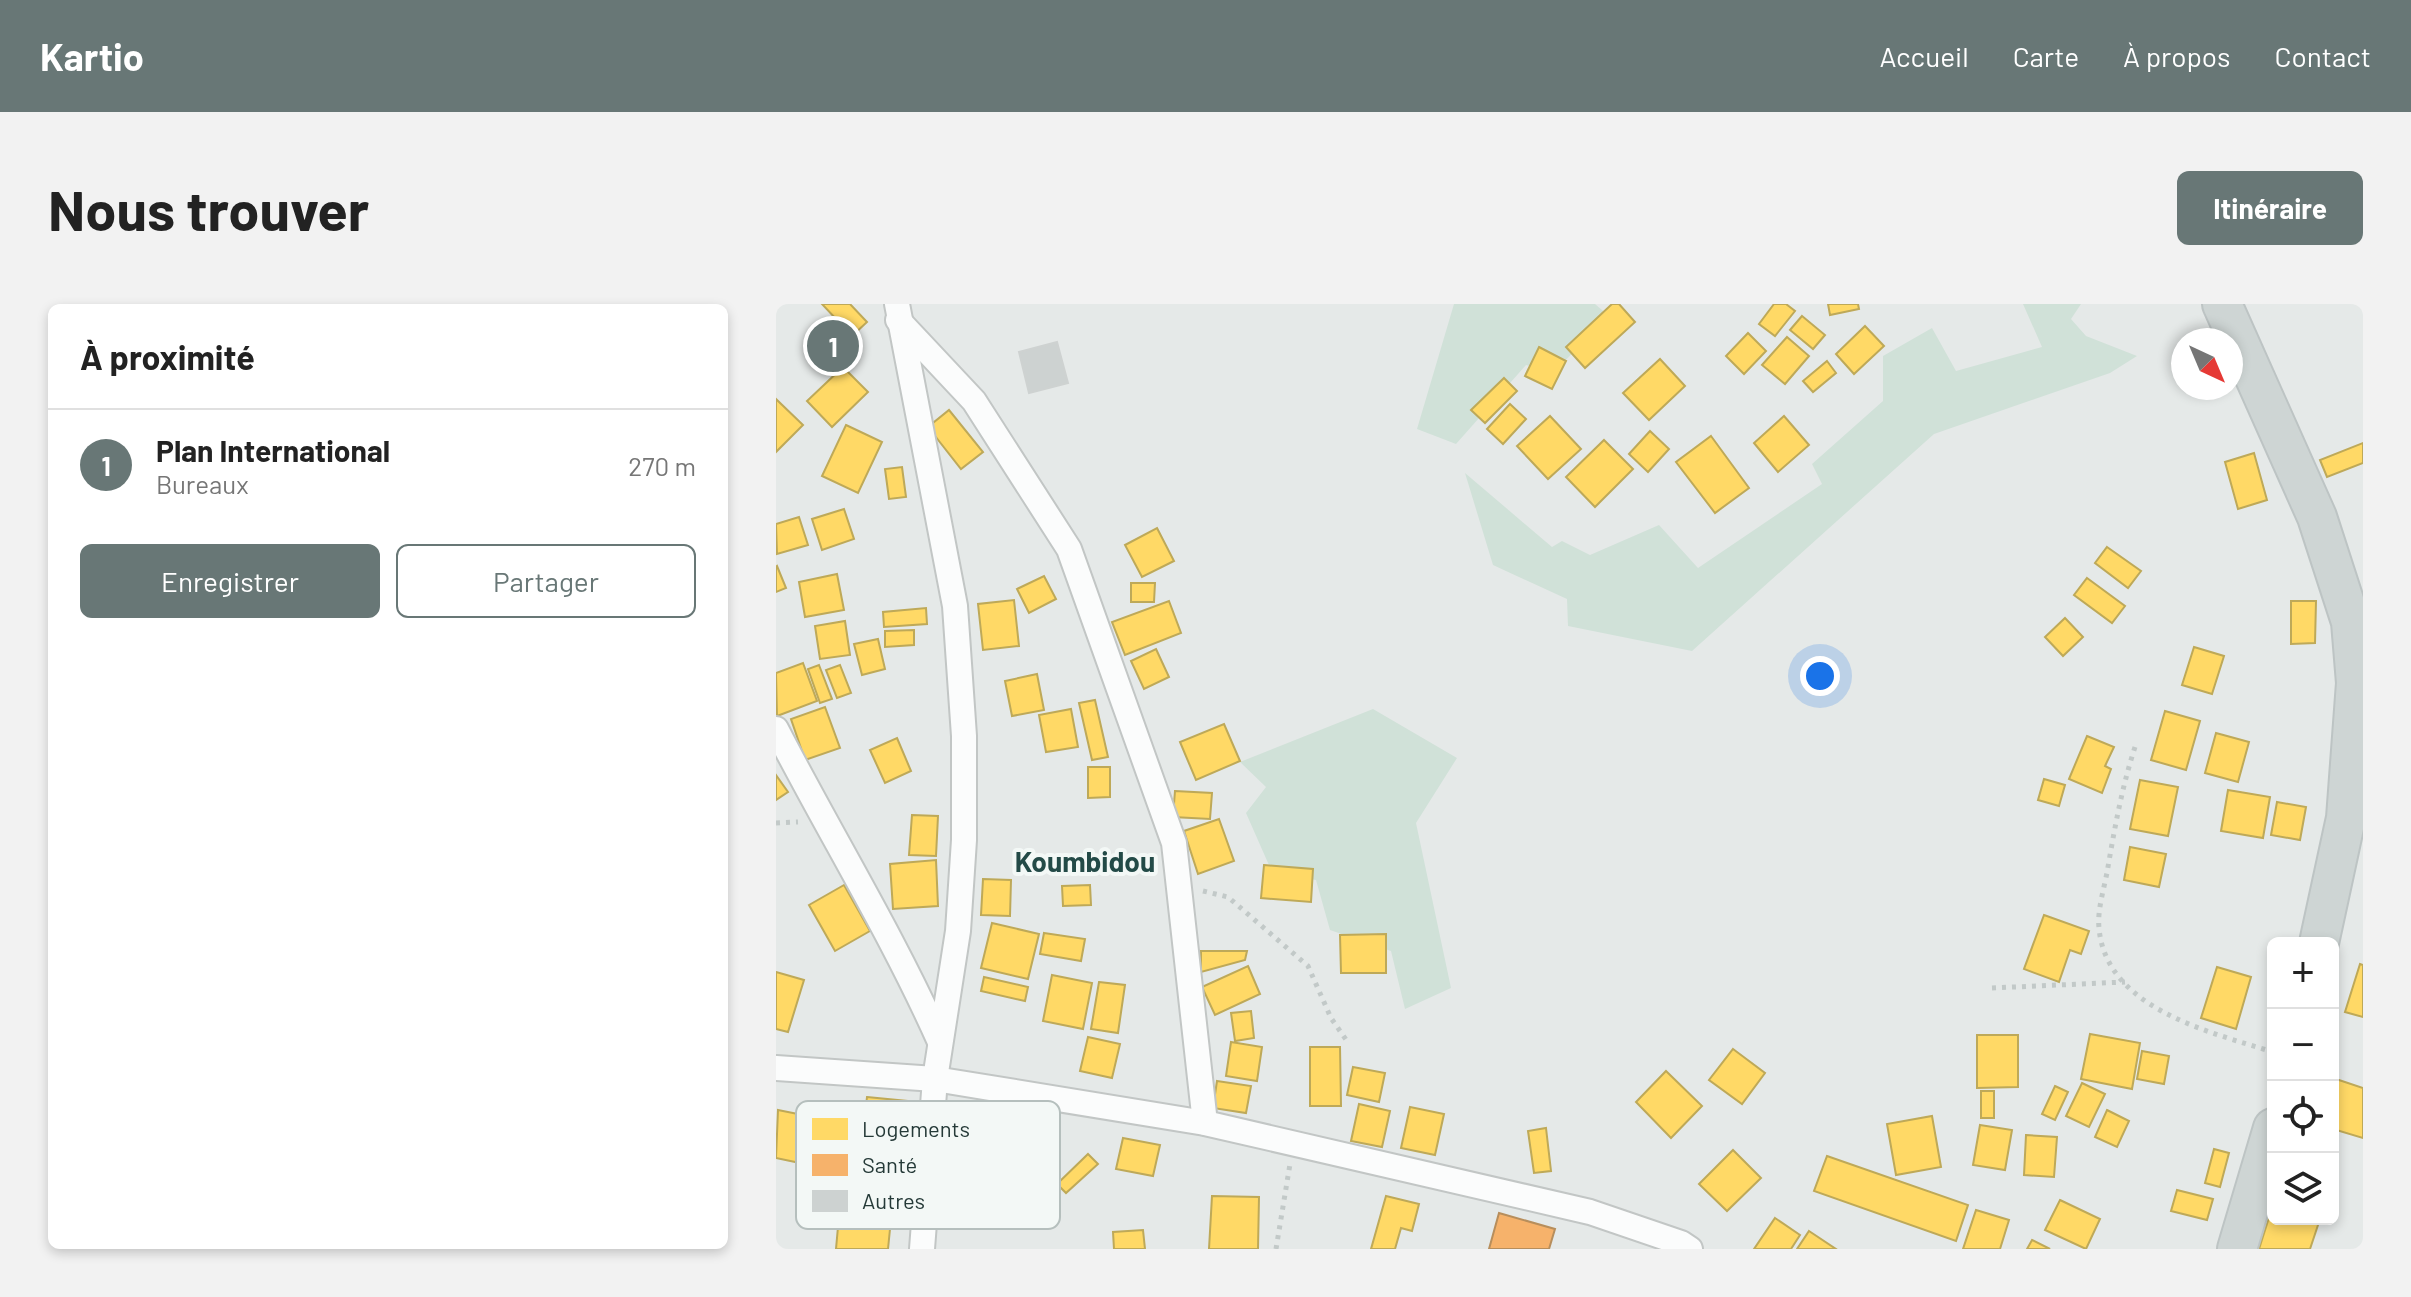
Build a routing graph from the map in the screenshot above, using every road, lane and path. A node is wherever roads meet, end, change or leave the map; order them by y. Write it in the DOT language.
graph roads {
  1 [pos="2222,304"];
  2 [pos="898,312"];
  3 [pos="2357,620"];
  4 [pos="776,729"];
  5 [pos="2135,747"];
  6 [pos="1179,886"];
  7 [pos="2320,937"];
  8 [pos="2126,982"];
  9 [pos="1992,988"];
  10 [pos="940,1042"];
  11 [pos="1349,1044"];
  12 [pos="2267,1050"];
  13 [pos="776,1068"];
  14 [pos="935,1079"];
  15 [pos="933,1101"];
  16 [pos="1205,1123"];
  17 [pos="1294,1144"];
  18 [pos="2267,1148"];
  19 [pos="924,1229"];
  20 [pos="922,1249"];
  21 [pos="1276,1249"];
  22 [pos="1690,1249"];
  23 [pos="2237,1249"];
  1 -- 3 [label="main road"];
  2 -- 6 [label="street"];
  2 -- 10 [label="street"];
  3 -- 7 [label="main road"];
  4 -- 10 [label="street"];
  5 -- 8 [label="path"];
  6 -- 11 [label="path"];
  6 -- 16 [label="street"];
  8 -- 9 [label="path"];
  8 -- 12 [label="path"];
  10 -- 14 [label="street"];
  13 -- 14 [label="street"];
  14 -- 15 [label="street"];
  14 -- 16 [label="street"];
  16 -- 17 [label="street"];
  17 -- 21 [label="path"];
  17 -- 22 [label="street"];
  18 -- 23 [label="main road"];
  19 -- 20 [label="street"];
}
